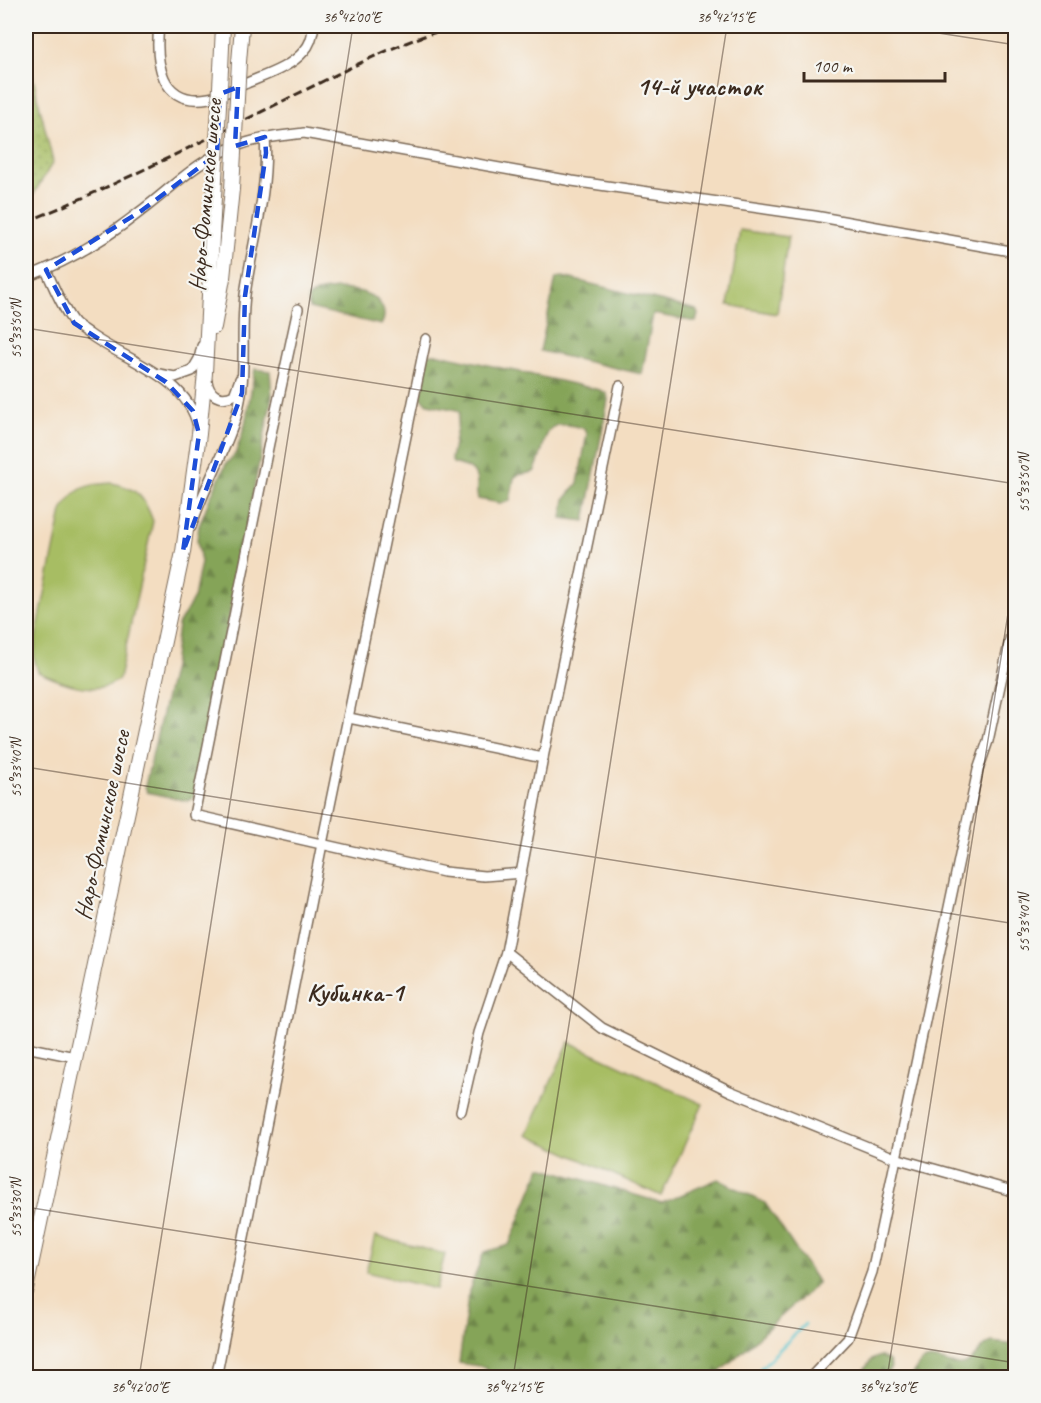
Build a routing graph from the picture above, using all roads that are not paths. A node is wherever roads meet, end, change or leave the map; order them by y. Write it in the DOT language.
graph roads {
  1 [pos="159,26"];
  2 [pos="223,26"];
  3 [pos="242,26"];
  4 [pos="314,26"];
  5 [pos="265,137"];
  6 [pos="1016,252"];
  7 [pos="46,270"];
  8 [pos="26,277"];
  9 [pos="298,309"];
  10 [pos="206,327"];
  11 [pos="426,339"];
  12 [pos="205,370"];
  13 [pos="152,371"];
  14 [pos="242,371"];
  15 [pos="620,386"];
  16 [pos="200,434"];
  17 [pos="183,552"];
  18 [pos="1016,612"];
  19 [pos="349,718"];
  20 [pos="543,758"];
  21 [pos="322,844"];
  22 [pos="522,873"];
  23 [pos="506,952"];
  24 [pos="26,1047"];
  25 [pos="75,1057"];
  26 [pos="461,1111"];
  27 [pos="895,1158"];
  28 [pos="1016,1192"];
  29 [pos="26,1289"];
  30 [pos="216,1377"];
  31 [pos="810,1377"];
  1 -- 4 [label="street"];
  2 -- 10 [label="main road, Наро-Фоминское шоссе, bridge"];
  3 -- 12 [label="main road, Наро-Фоминское шоссе, bridge"];
  5 -- 6 [label="street"];
  5 -- 7 [label="street"];
  5 -- 14 [label="street"];
  7 -- 8 [label="street"];
  7 -- 13 [label="street"];
  9 -- 21 [label="street"];
  10 -- 12 [label="main road, Наро-Фоминское шоссе"];
  10 -- 13 [label="street"];
  11 -- 19 [label="street"];
  12 -- 14 [label="street"];
  12 -- 16 [label="main road, Наро-Фоминское шоссе"];
  13 -- 16 [label="street"];
  14 -- 17 [label="street"];
  15 -- 20 [label="street"];
  16 -- 17 [label="main road, Наро-Фоминское шоссе"];
  17 -- 25 [label="main road, Наро-Фоминское шоссе"];
  18 -- 27 [label="street"];
  19 -- 20 [label="street"];
  19 -- 21 [label="street"];
  20 -- 22 [label="street"];
  21 -- 22 [label="street"];
  21 -- 30 [label="street"];
  22 -- 23 [label="street"];
  23 -- 26 [label="street"];
  23 -- 27 [label="street"];
  24 -- 25 [label="street"];
  25 -- 29 [label="main road, Наро-Фоминское шоссе"];
  27 -- 28 [label="street"];
  27 -- 31 [label="street"];
}
